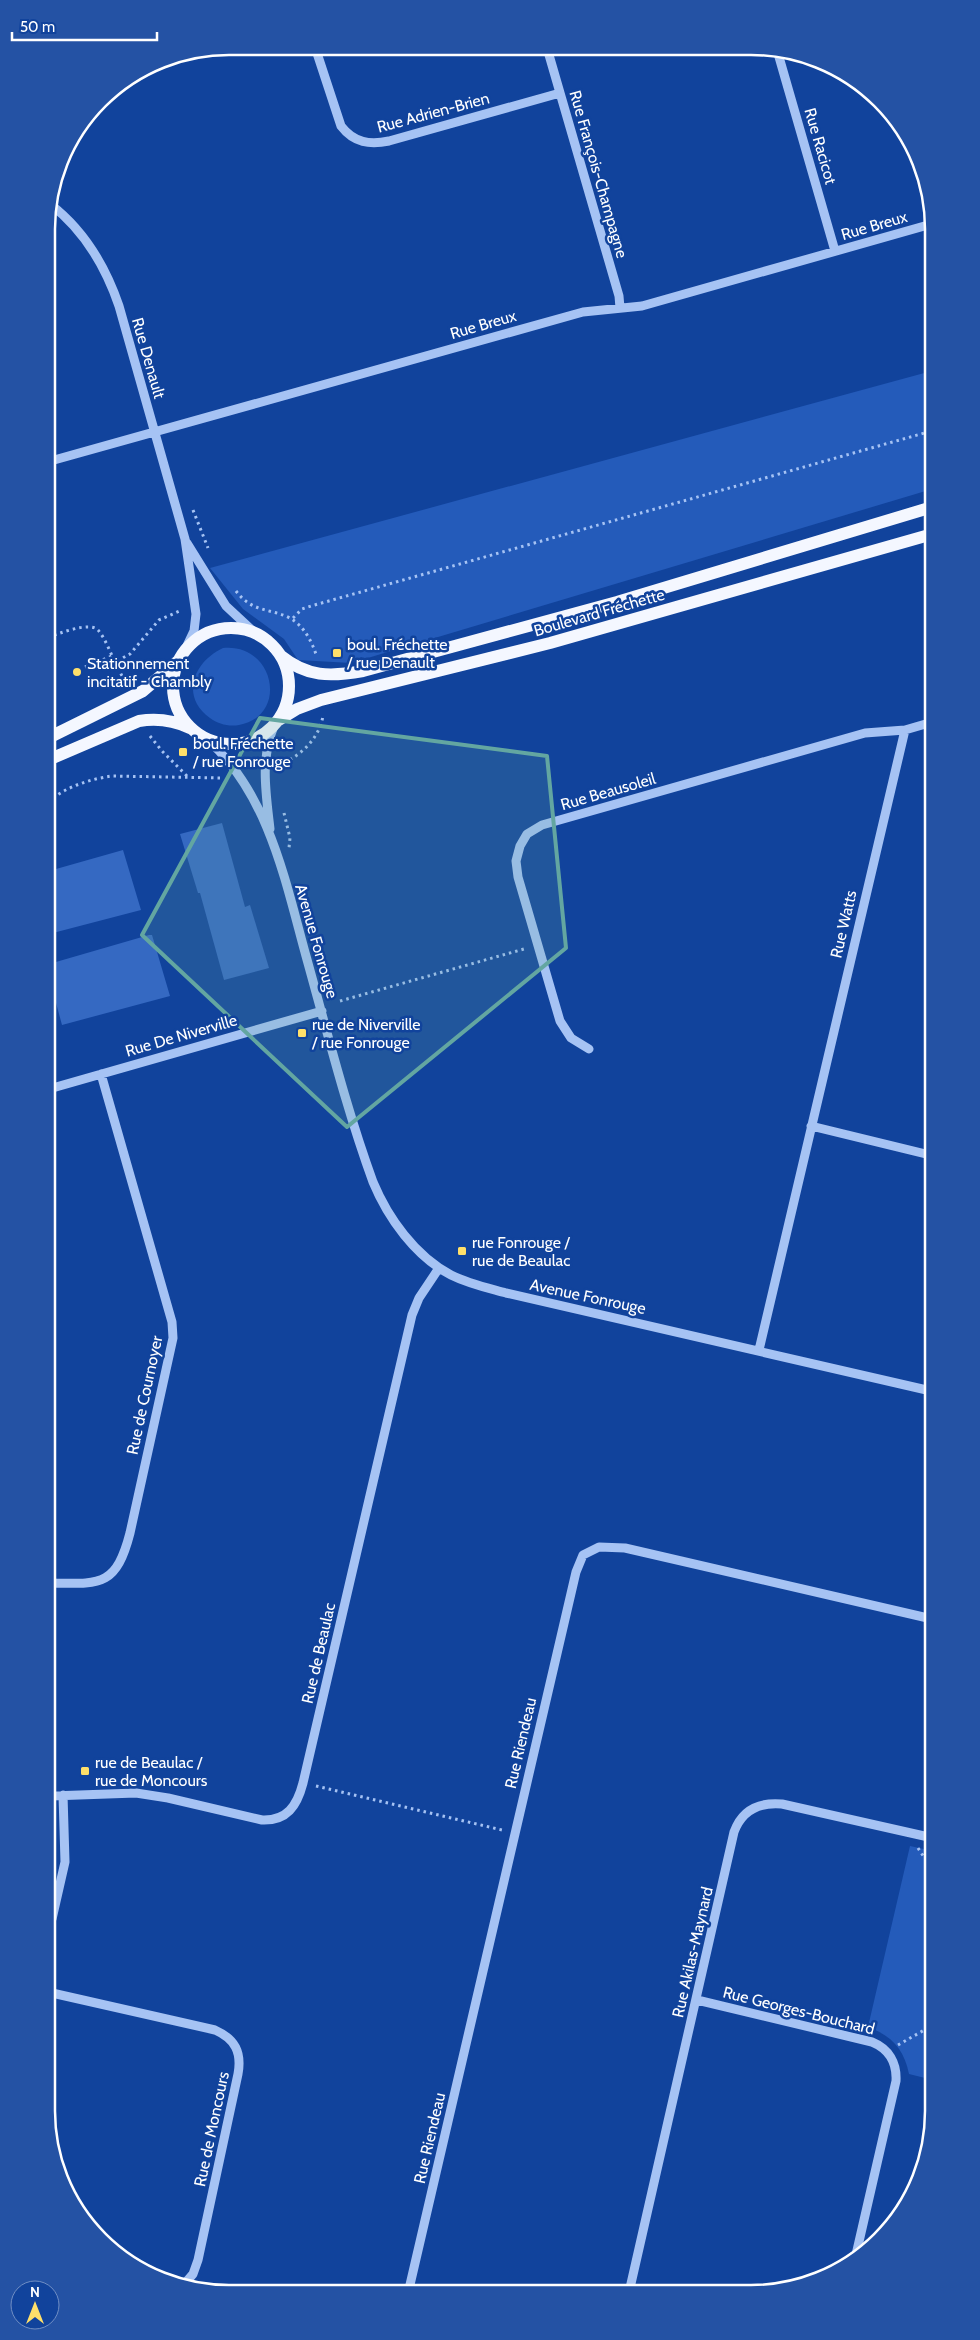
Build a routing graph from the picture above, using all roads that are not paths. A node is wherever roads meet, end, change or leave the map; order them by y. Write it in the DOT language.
graph roads {
  1 [pos="318,55"];
  2 [pos="549,55"];
  3 [pos="780,57"];
  4 [pos="560,94"];
  5 [pos="56,209"];
  6 [pos="925,226"];
  7 [pos="836,251"];
  8 [pos="620,308"];
  9 [pos="154,432"];
  10 [pos="55,460"];
  11 [pos="925,509"];
  12 [pos="925,536"];
  13 [pos="184,539"];
  14 [pos="256,634"];
  15 [pos="183,655"];
  16 [pos="280,656"];
  17 [pos="276,723"];
  18 [pos="925,724"];
  19 [pos="192,729"];
  20 [pos="905,730"];
  21 [pos="55,735"];
  22 [pos="209,741"];
  23 [pos="55,757"];
  24 [pos="270,834"];
  25 [pos="322,1011"];
  26 [pos="589,1049"];
  27 [pos="101,1074"];
  28 [pos="55,1087"];
  29 [pos="811,1126"];
  30 [pos="925,1154"];
  31 [pos="439,1268"];
  32 [pos="759,1350"];
  33 [pos="925,1390"];
  34 [pos="55,1583"];
  35 [pos="925,1617"];
  36 [pos="63,1795"];
  37 [pos="55,1796"];
  38 [pos="925,1836"];
  39 [pos="55,1906"];
  40 [pos="55,1994"];
  41 [pos="697,2000"];
  42 [pos="857,2249"];
  43 [pos="188,2280"];
  44 [pos="410,2285"];
  45 [pos="631,2285"];
  1 -- 4 [label="street, Rue Adrien-Brien"];
  2 -- 4 [label="street, Rue François-Champagne"];
  3 -- 7 [label="street, Rue Racicot"];
  4 -- 8 [label="street, Rue François-Champagne"];
  5 -- 9 [label="street, Rue Denault"];
  6 -- 7 [label="street, Rue Breux"];
  7 -- 8 [label="street, Rue Breux"];
  8 -- 9 [label="street, Rue Breux"];
  9 -- 10 [label="street, Rue Breux"];
  9 -- 13 [label="street, Rue Denault"];
  11 -- 16 [label="main road, Boulevard Fréchette"];
  12 -- 17 [label="main road, Boulevard Fréchette"];
  13 -- 14 [label="street, Rue Denault"];
  13 -- 15 [label="street, Rue Denault"];
  14 -- 15 [label="main road"];
  14 -- 16 [label="main road"];
  15 -- 19 [label="main road"];
  15 -- 21 [label="main road"];
  16 -- 17 [label="main road"];
  17 -- 22 [label="main road"];
  17 -- 24 [label="street"];
  18 -- 20 [label="street, Rue Beausoleil"];
  19 -- 22 [label="main road"];
  19 -- 23 [label="main road"];
  20 -- 26 [label="street, Rue Beausoleil"];
  20 -- 29 [label="street, Rue Watts"];
  22 -- 24 [label="street"];
  24 -- 25 [label="street, Avenue Fonrouge"];
  25 -- 27 [label="street, Rue De Niverville"];
  25 -- 31 [label="street, Avenue Fonrouge"];
  27 -- 28 [label="street, Rue De Niverville"];
  27 -- 34 [label="street, Rue de Cournoyer"];
  29 -- 30 [label="street"];
  29 -- 32 [label="street, Rue Watts"];
  31 -- 32 [label="street, Avenue Fonrouge"];
  31 -- 36 [label="street, Rue de Beaulac"];
  32 -- 33 [label="street, Avenue Fonrouge"];
  35 -- 44 [label="street, Rue Riendeau"];
  36 -- 37 [label="street, Rue de Beaulac"];
  36 -- 39 [label="street"];
  38 -- 41 [label="street, Rue Akilas-Maynard"];
  40 -- 43 [label="street, Rue de Moncours"];
  41 -- 42 [label="street, Rue Georges-Bouchard"];
  41 -- 45 [label="street, Rue Akilas-Maynard"];
}
